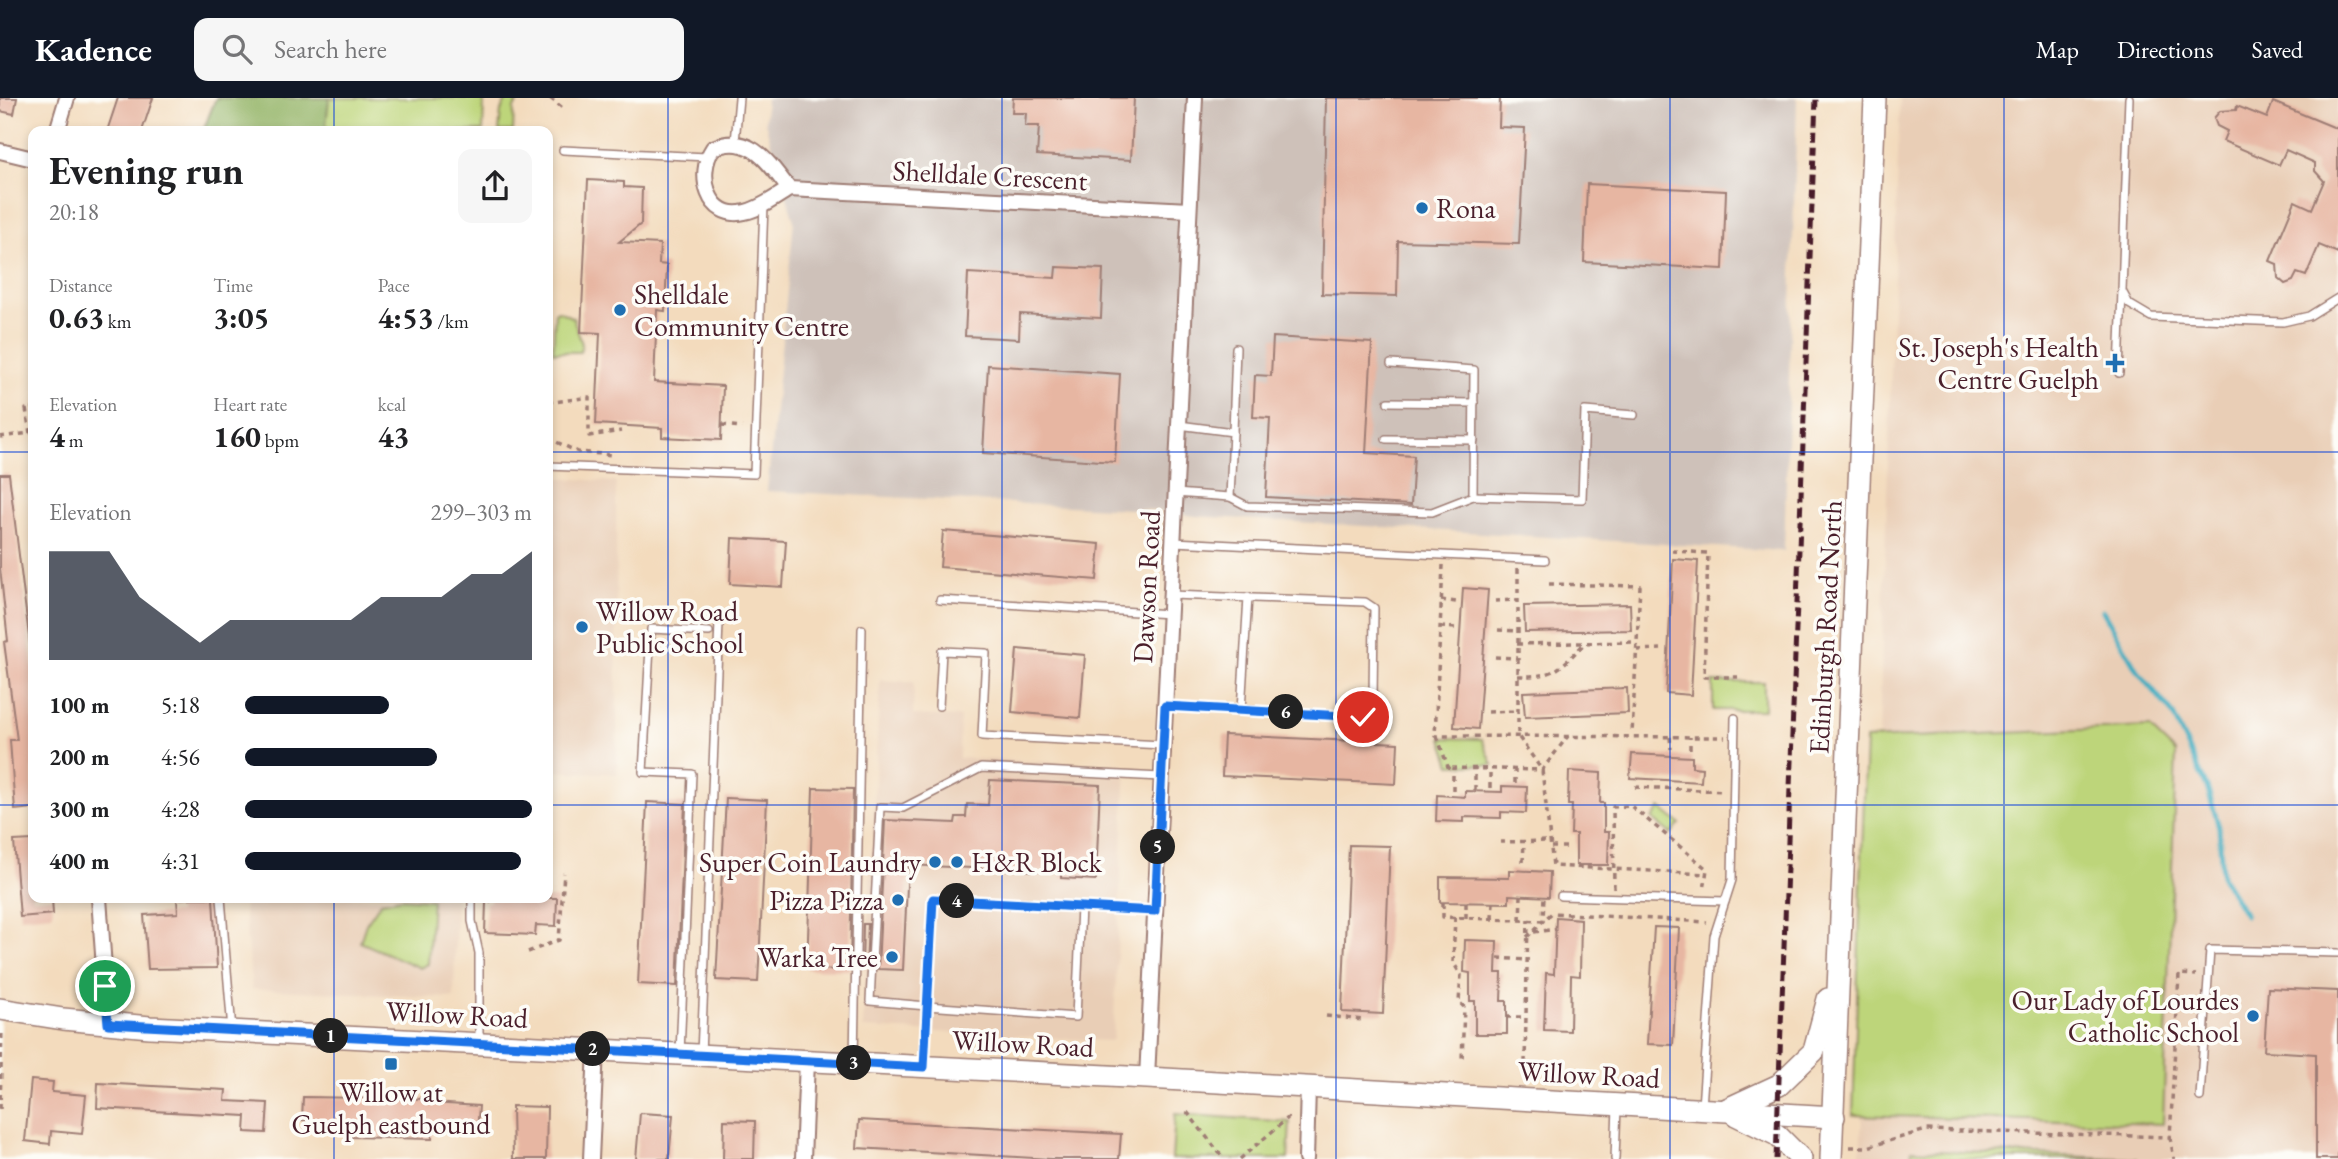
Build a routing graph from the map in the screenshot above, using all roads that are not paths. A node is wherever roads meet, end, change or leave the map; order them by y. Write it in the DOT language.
graph roads {
  1 [pos="67,98"];
  2 [pos="739,98"];
  3 [pos="1195,98"];
  4 [pos="1875,98"];
  5 [pos="2129,98"];
  6 [pos="59,126"];
  7 [pos="734,142"];
  8 [pos="563,150"];
  9 [pos="0,151"];
  10 [pos="707,157"];
  11 [pos="28,158"];
  12 [pos="789,189"];
  13 [pos="764,204"];
  14 [pos="1189,210"];
  15 [pos="2122,293"];
  16 [pos="2338,298"];
  17 [pos="1236,348"];
  18 [pos="1391,364"];
  19 [pos="2119,373"];
  20 [pos="1388,402"];
  21 [pos="1474,403"];
  22 [pos="1634,415"];
  23 [pos="1179,425"];
  24 [pos="1233,432"];
  25 [pos="1387,439"];
  26 [pos="1474,440"];
  27 [pos="553,466"];
  28 [pos="1175,493"];
  29 [pos="1473,496"];
  30 [pos="1230,497"];
  31 [pos="1173,541"];
  32 [pos="1545,560"];
  33 [pos="1171,595"];
  34 [pos="1248,597"];
  35 [pos="940,600"];
  36 [pos="1170,614"];
  37 [pos="719,623"];
  38 [pos="862,629"];
  39 [pos="709,632"];
  40 [pos="939,706"];
  41 [pos="1165,706"];
  42 [pos="1241,710"];
  43 [pos="1735,718"];
  44 [pos="1163,744"];
  45 [pos="1161,777"];
  46 [pos="1561,896"];
  47 [pos="1725,901"];
  48 [pos="99,903"];
  49 [pos="221,903"];
  50 [pos="472,903"];
  51 [pos="1081,907"];
  52 [pos="1155,911"];
  53 [pos="2338,953"];
  54 [pos="1837,966"];
  55 [pos="927,1006"];
  56 [pos="1,1009"];
  57 [pos="108,1024"];
  58 [pos="232,1031"];
  59 [pos="479,1043"];
  60 [pos="596,1049"];
  61 [pos="691,1054"];
  62 [pos="807,1061"];
  63 [pos="854,1063"];
  64 [pos="924,1067"];
  65 [pos="1147,1077"];
  66 [pos="1308,1087"];
  67 [pos="2200,1097"];
  68 [pos="1617,1104"];
  69 [pos="1702,1108"];
  70 [pos="1725,1110"];
  71 [pos="1834,1117"];
  72 [pos="1831,1152"];
  73 [pos="591,1159"];
  74 [pos="803,1159"];
  75 [pos="1306,1159"];
  76 [pos="1615,1159"];
  77 [pos="1801,1159"];
  1 -- 6 [label="street"];
  2 -- 7 [label="lane"];
  3 -- 14 [label="street, Dawson Road"];
  4 -- 54 [label="main road, Edinburgh Road North"];
  5 -- 15 [label="lane"];
  7 -- 10 [label="street"];
  7 -- 12 [label="street"];
  8 -- 10 [label="lane"];
  9 -- 11 [label="street"];
  10 -- 13 [label="street"];
  12 -- 13 [label="street"];
  12 -- 14 [label="street, Shelldale Crescent"];
  13 -- 27 [label="lane"];
  14 -- 23 [label="street, Dawson Road"];
  15 -- 16 [label="lane"];
  15 -- 19 [label="lane"];
  17 -- 24 [label="lane"];
  18 -- 21 [label="lane"];
  20 -- 21 [label="lane"];
  21 -- 26 [label="lane"];
  22 -- 29 [label="lane"];
  23 -- 24 [label="lane"];
  23 -- 28 [label="street, Dawson Road"];
  24 -- 30 [label="lane"];
  25 -- 26 [label="lane"];
  26 -- 29 [label="lane"];
  28 -- 30 [label="lane"];
  28 -- 31 [label="street, Dawson Road"];
  29 -- 30 [label="lane"];
  31 -- 32 [label="lane"];
  31 -- 33 [label="street, Dawson Road"];
  33 -- 34 [label="lane"];
  33 -- 36 [label="street, Dawson Road"];
  34 -- 42 [label="lane"];
  34 -- 42 [label="lane"];
  35 -- 36 [label="lane"];
  36 -- 41 [label="street, Dawson Road"];
  37 -- 61 [label="lane"];
  38 -- 63 [label="lane"];
  39 -- 61 [label="lane"];
  40 -- 44 [label="lane"];
  41 -- 42 [label="lane"];
  41 -- 44 [label="street, Dawson Road"];
  43 -- 47 [label="lane"];
  44 -- 45 [label="street, Dawson Road"];
  45 -- 52 [label="street, Dawson Road"];
  45 -- 55 [label="lane"];
  46 -- 47 [label="lane"];
  47 -- 69 [label="lane"];
  48 -- 57 [label="street"];
  49 -- 58 [label="lane"];
  50 -- 59 [label="lane"];
  51 -- 52 [label="lane"];
  51 -- 55 [label="lane"];
  51 -- 55 [label="lane"];
  52 -- 65 [label="street, Dawson Road"];
  53 -- 67 [label="lane"];
  54 -- 70 [label="main road"];
  54 -- 71 [label="main road, Edinburgh Road North"];
  55 -- 64 [label="lane"];
  56 -- 57 [label="main road, Willow Road"];
  57 -- 58 [label="main road, Willow Road"];
  58 -- 59 [label="main road, Willow Road"];
  59 -- 60 [label="main road, Willow Road"];
  60 -- 61 [label="main road, Willow Road"];
  60 -- 73 [label="street"];
  61 -- 62 [label="main road, Willow Road"];
  62 -- 63 [label="main road, Willow Road"];
  62 -- 74 [label="street"];
  63 -- 64 [label="main road, Willow Road"];
  64 -- 65 [label="main road, Willow Road"];
  65 -- 66 [label="main road, Willow Road"];
  66 -- 68 [label="main road, Willow Road"];
  66 -- 75 [label="street"];
  68 -- 69 [label="main road, Willow Road"];
  68 -- 76 [label="lane"];
  69 -- 70 [label="main road, Willow Road"];
  70 -- 71 [label="main road, Willow Road"];
  70 -- 77 [label="main road"];
  71 -- 72 [label="main road, Edinburgh Road North"];
}
